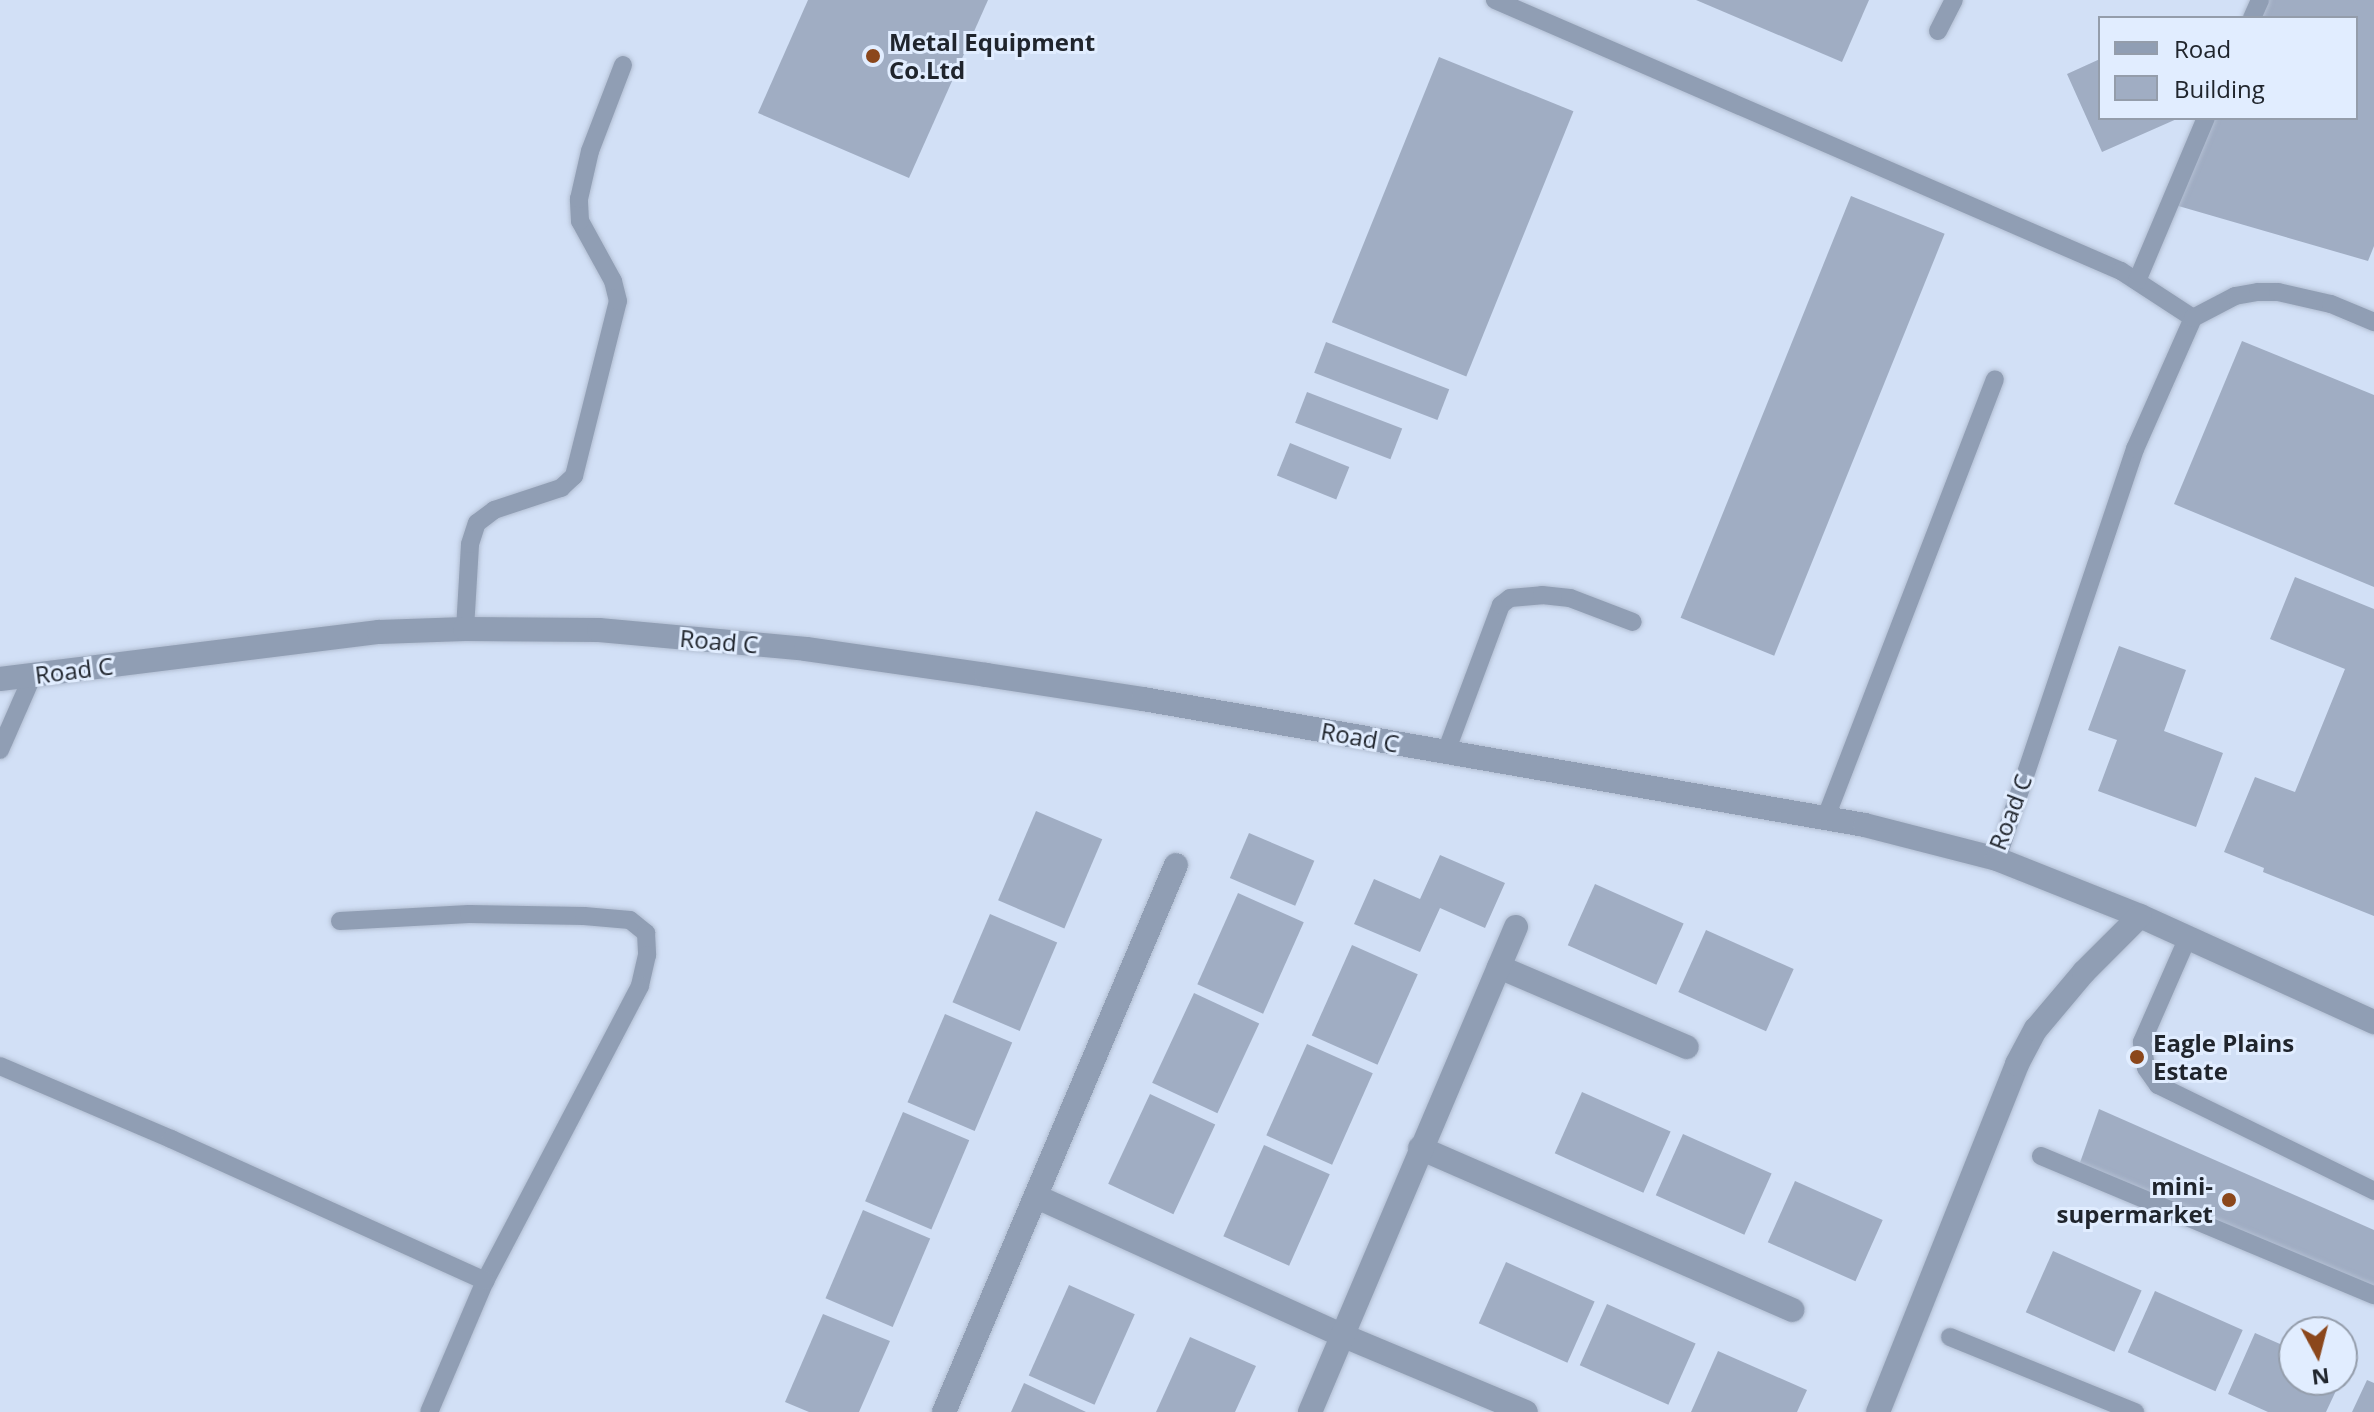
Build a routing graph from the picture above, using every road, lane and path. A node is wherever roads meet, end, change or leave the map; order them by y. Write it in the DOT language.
graph roads {
  1 [pos="1495,0"];
  2 [pos="1954,0"];
  3 [pos="1517,5"];
  4 [pos="1938,31"];
  5 [pos="623,65"];
  6 [pos="2205,120"];
  7 [pos="2137,281"];
  8 [pos="2193,318"];
  9 [pos="2374,322"];
  10 [pos="1995,379"];
  11 [pos="1633,622"];
  12 [pos="465,629"];
  13 [pos="33,675"];
  14 [pos="0,679"];
  15 [pos="0,750"];
  16 [pos="1446,752"];
  17 [pos="1826,817"];
  18 [pos="1997,859"];
  19 [pos="1176,865"];
  20 [pos="2140,916"];
  21 [pos="340,921"];
  22 [pos="1516,927"];
  23 [pos="2188,937"];
  24 [pos="1499,967"];
  25 [pos="2374,1022"];
  26 [pos="1687,1047"];
  27 [pos="0,1066"];
  28 [pos="1420,1148"];
  29 [pos="2041,1156"];
  30 [pos="2374,1191"];
  31 [pos="1037,1197"];
  32 [pos="485,1281"];
  33 [pos="2374,1295"];
  34 [pos="1792,1310"];
  35 [pos="1344,1336"];
  36 [pos="1950,1337"];
  37 [pos="429,1412"];
  38 [pos="944,1412"];
  39 [pos="1310,1412"];
  40 [pos="1526,1412"];
  41 [pos="1878,1412"];
  42 [pos="2135,1412"];
  1 -- 3 [label="lane"];
  2 -- 4 [label="lane"];
  3 -- 7 [label="lane"];
  5 -- 12 [label="lane"];
  6 -- 7 [label="lane"];
  7 -- 8 [label="lane"];
  8 -- 9 [label="lane"];
  8 -- 18 [label="lane, Road C"];
  10 -- 17 [label="lane"];
  11 -- 16 [label="lane"];
  12 -- 13 [label="street, Road C"];
  12 -- 16 [label="street, Road C"];
  13 -- 14 [label="street, Road C"];
  13 -- 15 [label="lane"];
  16 -- 17 [label="street, Road C"];
  17 -- 18 [label="street, Road C"];
  18 -- 20 [label="street"];
  19 -- 31 [label="street"];
  20 -- 23 [label="street"];
  20 -- 41 [label="street"];
  21 -- 32 [label="lane"];
  22 -- 24 [label="street"];
  23 -- 25 [label="street"];
  23 -- 30 [label="lane"];
  24 -- 26 [label="street"];
  24 -- 28 [label="street"];
  27 -- 32 [label="lane"];
  28 -- 34 [label="street"];
  28 -- 35 [label="street"];
  29 -- 33 [label="lane"];
  31 -- 35 [label="street"];
  31 -- 38 [label="street"];
  32 -- 37 [label="lane"];
  35 -- 39 [label="street"];
  35 -- 40 [label="street"];
  36 -- 42 [label="lane"];
}
